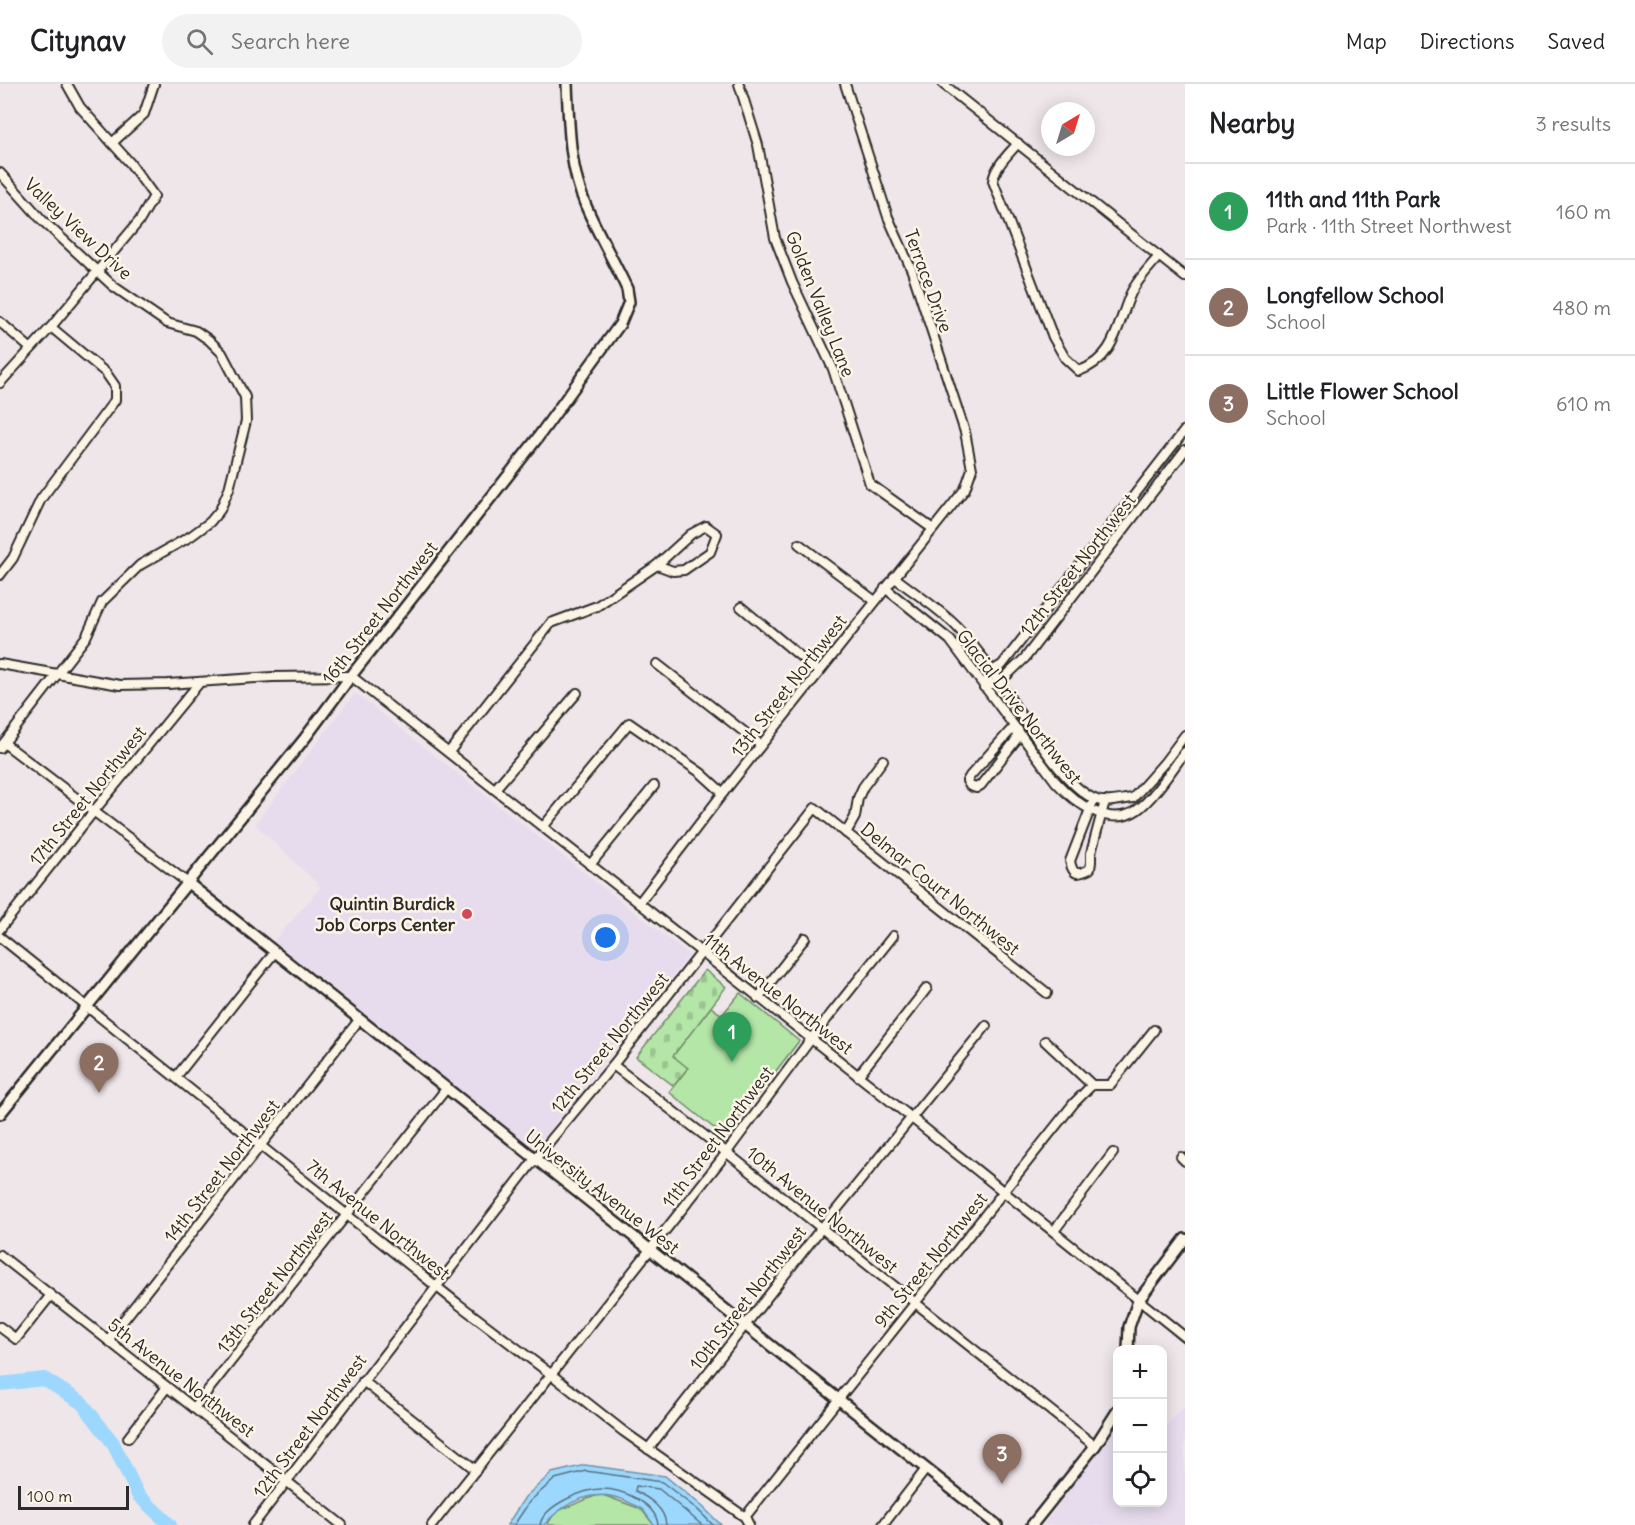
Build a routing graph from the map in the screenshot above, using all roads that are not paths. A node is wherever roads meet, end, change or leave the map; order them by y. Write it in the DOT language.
graph roads {
  1 [pos="67,84"];
  2 [pos="154,84"];
  3 [pos="567,84"];
  4 [pos="739,84"];
  5 [pos="845,84"];
  6 [pos="944,84"];
  7 [pos="112,143"];
  8 [pos="1018,143"];
  9 [pos="0,173"];
  10 [pos="1159,256"];
  11 [pos="97,272"];
  12 [pos="1185,277"];
  13 [pos="0,322"];
  14 [pos="51,327"];
  15 [pos="30,348"];
  16 [pos="0,383"];
  17 [pos="1185,430"];
  18 [pos="1185,450"];
  19 [pos="965,489"];
  20 [pos="933,529"];
  21 [pos="799,543"];
  22 [pos="657,565"];
  23 [pos="0,575"];
  24 [pos="894,577"];
  25 [pos="885,588"];
  26 [pos="875,601"];
  27 [pos="741,607"];
  28 [pos="0,664"];
  29 [pos="657,664"];
  30 [pos="992,671"];
  31 [pos="819,672"];
  32 [pos="56,675"];
  33 [pos="351,676"];
  34 [pos="1000,681"];
  35 [pos="200,682"];
  36 [pos="984,687"];
  37 [pos="577,693"];
  38 [pos="1026,723"];
  39 [pos="1018,730"];
  40 [pos="1185,735"];
  41 [pos="761,745"];
  42 [pos="2,746"];
  43 [pos="449,752"];
  44 [pos="1185,752"];
  45 [pos="883,760"];
  46 [pos="654,786"];
  47 [pos="495,789"];
  48 [pos="723,793"];
  49 [pos="1094,799"];
  50 [pos="1105,801"];
  51 [pos="815,808"];
  52 [pos="1089,810"];
  53 [pos="94,811"];
  54 [pos="1102,813"];
  55 [pos="543,827"];
  56 [pos="846,833"];
  57 [pos="590,864"];
  58 [pos="188,883"];
  59 [pos="639,903"];
  60 [pos="0,929"];
  61 [pos="892,936"];
  62 [pos="0,937"];
  63 [pos="805,938"];
  64 [pos="702,952"];
  65 [pos="274,953"];
  66 [pos="927,988"];
  67 [pos="1047,993"];
  68 [pos="758,998"];
  69 [pos="87,1006"];
  70 [pos="359,1020"];
  71 [pos="986,1026"];
  72 [pos="1154,1030"];
  73 [pos="811,1039"];
  74 [pos="1045,1041"];
  75 [pos="613,1065"];
  76 [pos="858,1076"];
  77 [pos="176,1077"];
  78 [pos="1092,1085"];
  79 [pos="446,1089"];
  80 [pos="0,1114"];
  81 [pos="911,1118"];
  82 [pos="261,1145"];
  83 [pos="726,1152"];
  84 [pos="1113,1153"];
  85 [pos="535,1159"];
  86 [pos="1004,1192"];
  87 [pos="347,1215"];
  88 [pos="822,1228"];
  89 [pos="1054,1232"];
  90 [pos="1185,1239"];
  91 [pos="649,1251"];
  92 [pos="0,1255"];
  93 [pos="436,1286"];
  94 [pos="51,1295"];
  95 [pos="1138,1301"];
  96 [pos="915,1304"];
  97 [pos="745,1326"];
  98 [pos="0,1327"];
  99 [pos="1185,1337"];
  100 [pos="108,1340"];
  101 [pos="1128,1345"];
  102 [pos="552,1375"];
  103 [pos="363,1381"];
  104 [pos="167,1387"];
  105 [pos="838,1400"];
  106 [pos="195,1408"];
  107 [pos="1113,1418"];
  108 [pos="128,1438"];
  109 [pos="1095,1446"];
  110 [pos="648,1449"];
  111 [pos="926,1469"];
  112 [pos="476,1470"];
  113 [pos="287,1480"];
  114 [pos="745,1517"];
  115 [pos="253,1525"];
  116 [pos="342,1525"];
  117 [pos="432,1525"];
  118 [pos="750,1525"];
  119 [pos="883,1525"];
  120 [pos="998,1525"];
  121 [pos="1032,1525"];
  1 -- 7 [label="street"];
  2 -- 7 [label="street"];
  3 -- 33 [label="street, 16th Street Northwest"];
  4 -- 20 [label="street, Golden Valley Lane"];
  5 -- 19 [label="street, Terrace Drive"];
  6 -- 8 [label="street"];
  7 -- 11 [label="street"];
  8 -- 10 [label="street"];
  8 -- 10 [label="street"];
  9 -- 11 [label="street, Valley View Drive"];
  10 -- 12 [label="street"];
  11 -- 14 [label="street"];
  11 -- 32 [label="street, Valley View Drive"];
  13 -- 15 [label="street"];
  14 -- 15 [label="street"];
  14 -- 23 [label="street"];
  15 -- 16 [label="street"];
  17 -- 30 [label="street"];
  18 -- 34 [label="street, 12th Street Northwest"];
  19 -- 20 [label="street, 13th Street Northwest"];
  20 -- 24 [label="street, 13th Street Northwest"];
  21 -- 26 [label="street"];
  22 -- 22 [label="street"];
  22 -- 43 [label="street"];
  24 -- 25 [label="street, 13th Street Northwest"];
  24 -- 30 [label="street"];
  25 -- 26 [label="street, 13th Street Northwest"];
  25 -- 36 [label="street, Glacial Drive Northwest"];
  26 -- 31 [label="street, 13th Street Northwest"];
  27 -- 31 [label="street"];
  28 -- 32 [label="street"];
  29 -- 41 [label="street"];
  30 -- 34 [label="street"];
  30 -- 36 [label="street"];
  31 -- 41 [label="street, 13th Street Northwest"];
  32 -- 35 [label="street"];
  32 -- 42 [label="street, Valley View Drive"];
  33 -- 35 [label="street"];
  33 -- 43 [label="street, 11th Avenue Northwest"];
  33 -- 58 [label="street, 16th Street Northwest"];
  34 -- 36 [label="street, 12th Street Northwest"];
  34 -- 38 [label="street"];
  35 -- 53 [label="street, 17th Street Northwest"];
  36 -- 39 [label="street, Glacial Drive Northwest"];
  37 -- 47 [label="street"];
  38 -- 39 [label="street"];
  38 -- 49 [label="street"];
  39 -- 39 [label="street"];
  39 -- 52 [label="street, Glacial Drive Northwest"];
  40 -- 50 [label="street"];
  41 -- 48 [label="street, 13th Street Northwest"];
  42 -- 53 [label="street"];
  43 -- 47 [label="street, 11th Avenue Northwest"];
  44 -- 54 [label="street, Glacial Drive Northwest"];
  45 -- 56 [label="street"];
  46 -- 57 [label="street"];
  47 -- 55 [label="street, 11th Avenue Northwest"];
  48 -- 55 [label="street"];
  48 -- 59 [label="street, 13th Street Northwest"];
  49 -- 50 [label="street"];
  49 -- 52 [label="street"];
  50 -- 54 [label="street"];
  51 -- 56 [label="street, Delmar Court Northwest"];
  51 -- 64 [label="street, 12th Street Northwest"];
  52 -- 54 [label="street, Glacial Drive Northwest"];
  52 -- 54 [label="street"];
  53 -- 58 [label="street"];
  53 -- 60 [label="street, 17th Street Northwest"];
  55 -- 57 [label="street, 11th Avenue Northwest"];
  56 -- 67 [label="street, Delmar Court Northwest"];
  57 -- 59 [label="street, 11th Avenue Northwest"];
  58 -- 65 [label="street, University Avenue West"];
  58 -- 69 [label="street, 16th Street Northwest"];
  59 -- 64 [label="street, 11th Avenue Northwest"];
  61 -- 73 [label="street, 11th Street Northwest"];
  62 -- 69 [label="street, 7th Avenue Northwest"];
  63 -- 68 [label="street"];
  64 -- 68 [label="street, 11th Avenue Northwest"];
  64 -- 75 [label="street, 12th Street Northwest"];
  65 -- 70 [label="street, University Avenue West"];
  65 -- 77 [label="street"];
  66 -- 76 [label="street"];
  68 -- 73 [label="street, 11th Avenue Northwest"];
  69 -- 77 [label="street, 7th Avenue Northwest"];
  69 -- 80 [label="street, 16th Street Northwest"];
  70 -- 79 [label="street, University Avenue West"];
  70 -- 82 [label="street, 14th Street Northwest"];
  71 -- 81 [label="street, 10th Street Northwest"];
  72 -- 78 [label="street, 9th Street Northwest"];
  73 -- 76 [label="street, 11th Avenue Northwest"];
  73 -- 83 [label="street, 11th Street Northwest"];
  74 -- 78 [label="street"];
  75 -- 83 [label="street, 10th Avenue Northwest"];
  75 -- 85 [label="street, 12th Street Northwest"];
  76 -- 81 [label="street, 11th Avenue Northwest"];
  77 -- 82 [label="street, 7th Avenue Northwest"];
  78 -- 86 [label="street, 9th Street Northwest"];
  79 -- 85 [label="street, University Avenue West"];
  79 -- 87 [label="street, 13th Street Northwest"];
  81 -- 86 [label="street, 11th Avenue Northwest"];
  81 -- 88 [label="street, 10th Street Northwest"];
  82 -- 87 [label="street, 7th Avenue Northwest"];
  82 -- 100 [label="street, 14th Street Northwest"];
  83 -- 88 [label="street, 10th Avenue Northwest"];
  83 -- 91 [label="street, 11th Street Northwest"];
  84 -- 89 [label="street"];
  85 -- 91 [label="street, University Avenue West"];
  85 -- 93 [label="street, 12th Street Northwest"];
  86 -- 89 [label="street, 11th Avenue Northwest"];
  86 -- 96 [label="street, 9th Street Northwest"];
  87 -- 93 [label="street, 7th Avenue Northwest"];
  87 -- 106 [label="street, 13th Street Northwest"];
  88 -- 96 [label="street, 10th Avenue Northwest"];
  88 -- 97 [label="street, 10th Street Northwest"];
  89 -- 95 [label="street, 11th Avenue Northwest"];
  90 -- 95 [label="street"];
  91 -- 97 [label="street, University Avenue West"];
  91 -- 102 [label="street, 11th Street Northwest"];
  92 -- 94 [label="street, 5th Avenue Northwest"];
  93 -- 102 [label="street, 7th Avenue Northwest"];
  93 -- 103 [label="street, 12th Street Northwest"];
  94 -- 98 [label="street"];
  94 -- 100 [label="street, 5th Avenue Northwest"];
  95 -- 99 [label="street, 11th Avenue Northwest"];
  95 -- 101 [label="street"];
  96 -- 105 [label="street, 9th Street Northwest"];
  96 -- 109 [label="street, 10th Avenue Northwest"];
  97 -- 105 [label="street, University Avenue West"];
  97 -- 110 [label="street, 10th Street Northwest"];
  100 -- 104 [label="street, 5th Avenue Northwest"];
  102 -- 110 [label="street, 7th Avenue Northwest"];
  102 -- 112 [label="street, 11th Street Northwest"];
  103 -- 112 [label="street"];
  103 -- 113 [label="street, 12th Street Northwest"];
  104 -- 106 [label="street, 5th Avenue Northwest"];
  104 -- 108 [label="street"];
  105 -- 111 [label="street, University Avenue West"];
  105 -- 114 [label="street, 9th Street Northwest"];
  106 -- 113 [label="street, 5th Avenue Northwest"];
  107 -- 109 [label="street"];
  109 -- 121 [label="street"];
  110 -- 114 [label="street, 7th Avenue Northwest"];
  111 -- 119 [label="street"];
  111 -- 120 [label="street, University Avenue West"];
  112 -- 117 [label="street, 11th Street Northwest"];
  113 -- 115 [label="street, 12th Street Northwest"];
  113 -- 116 [label="street, 5th Avenue Northwest"];
  114 -- 118 [label="street"];
}
